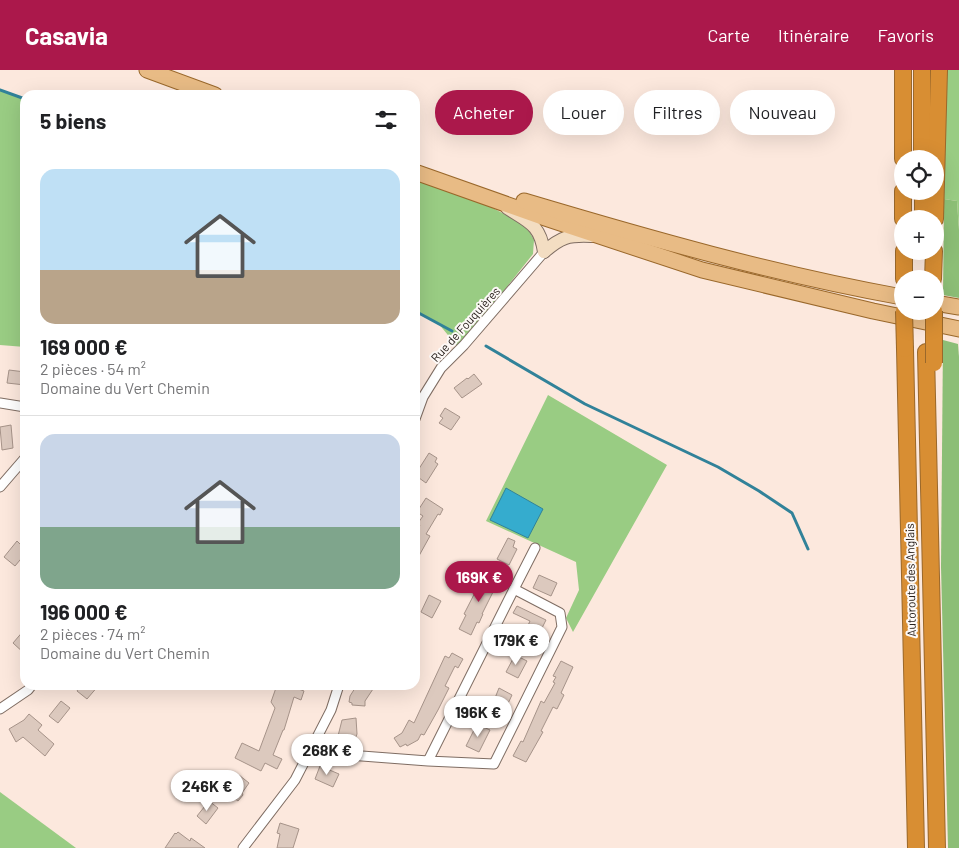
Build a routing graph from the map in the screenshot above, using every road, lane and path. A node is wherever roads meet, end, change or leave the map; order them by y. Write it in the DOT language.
graph roads {
  1 [pos="147,70"];
  2 [pos="903,70"];
  3 [pos="922,70"];
  4 [pos="939,70"];
  5 [pos="201,90"];
  6 [pos="903,150"];
  7 [pos="922,150"];
  8 [pos="420,163"];
  9 [pos="420,174"];
  10 [pos="499,202"];
  11 [pos="935,210"];
  12 [pos="602,237"];
  13 [pos="544,252"];
  14 [pos="894,295"];
  15 [pos="944,304"];
  16 [pos="959,307"];
  17 [pos="904,320"];
  18 [pos="926,320"];
  19 [pos="933,320"];
  20 [pos="959,329"];
  21 [pos="930,358"];
  22 [pos="0,403"];
  23 [pos="420,405"];
  24 [pos="20,406"];
  25 [pos="20,464"];
  26 [pos="0,487"];
  27 [pos="535,548"];
  28 [pos="514,589"];
  29 [pos="28,690"];
  30 [pos="337,690"];
  31 [pos="0,709"];
  32 [pos="309,752"];
  33 [pos="428,761"];
  34 [pos="243,848"];
  35 [pos="916,848"];
  36 [pos="936,848"];
  1 -- 5 [label="main road"];
  2 -- 6 [label="highway"];
  3 -- 7 [label="highway"];
  4 -- 11 [label="highway"];
  8 -- 14 [label="main road"];
  9 -- 10 [label="main road"];
  10 -- 12 [label="main road"];
  10 -- 13 [label="street"];
  12 -- 13 [label="street"];
  12 -- 20 [label="main road"];
  13 -- 23 [label="street, Rue de Fouquières"];
  15 -- 16 [label="main road"];
  17 -- 35 [label="highway, Autoroute des Anglais, bridge"];
  18 -- 21 [label="highway, Autoroute des Anglais"];
  19 -- 21 [label="highway, bridge"];
  21 -- 36 [label="highway, Autoroute des Anglais"];
  22 -- 24 [label="street"];
  25 -- 26 [label="street"];
  27 -- 28 [label="street"];
  28 -- 33 [label="street"];
  28 -- 33 [label="street"];
  29 -- 31 [label="street"];
  30 -- 32 [label="street"];
  32 -- 33 [label="street"];
  32 -- 34 [label="street"];
}
